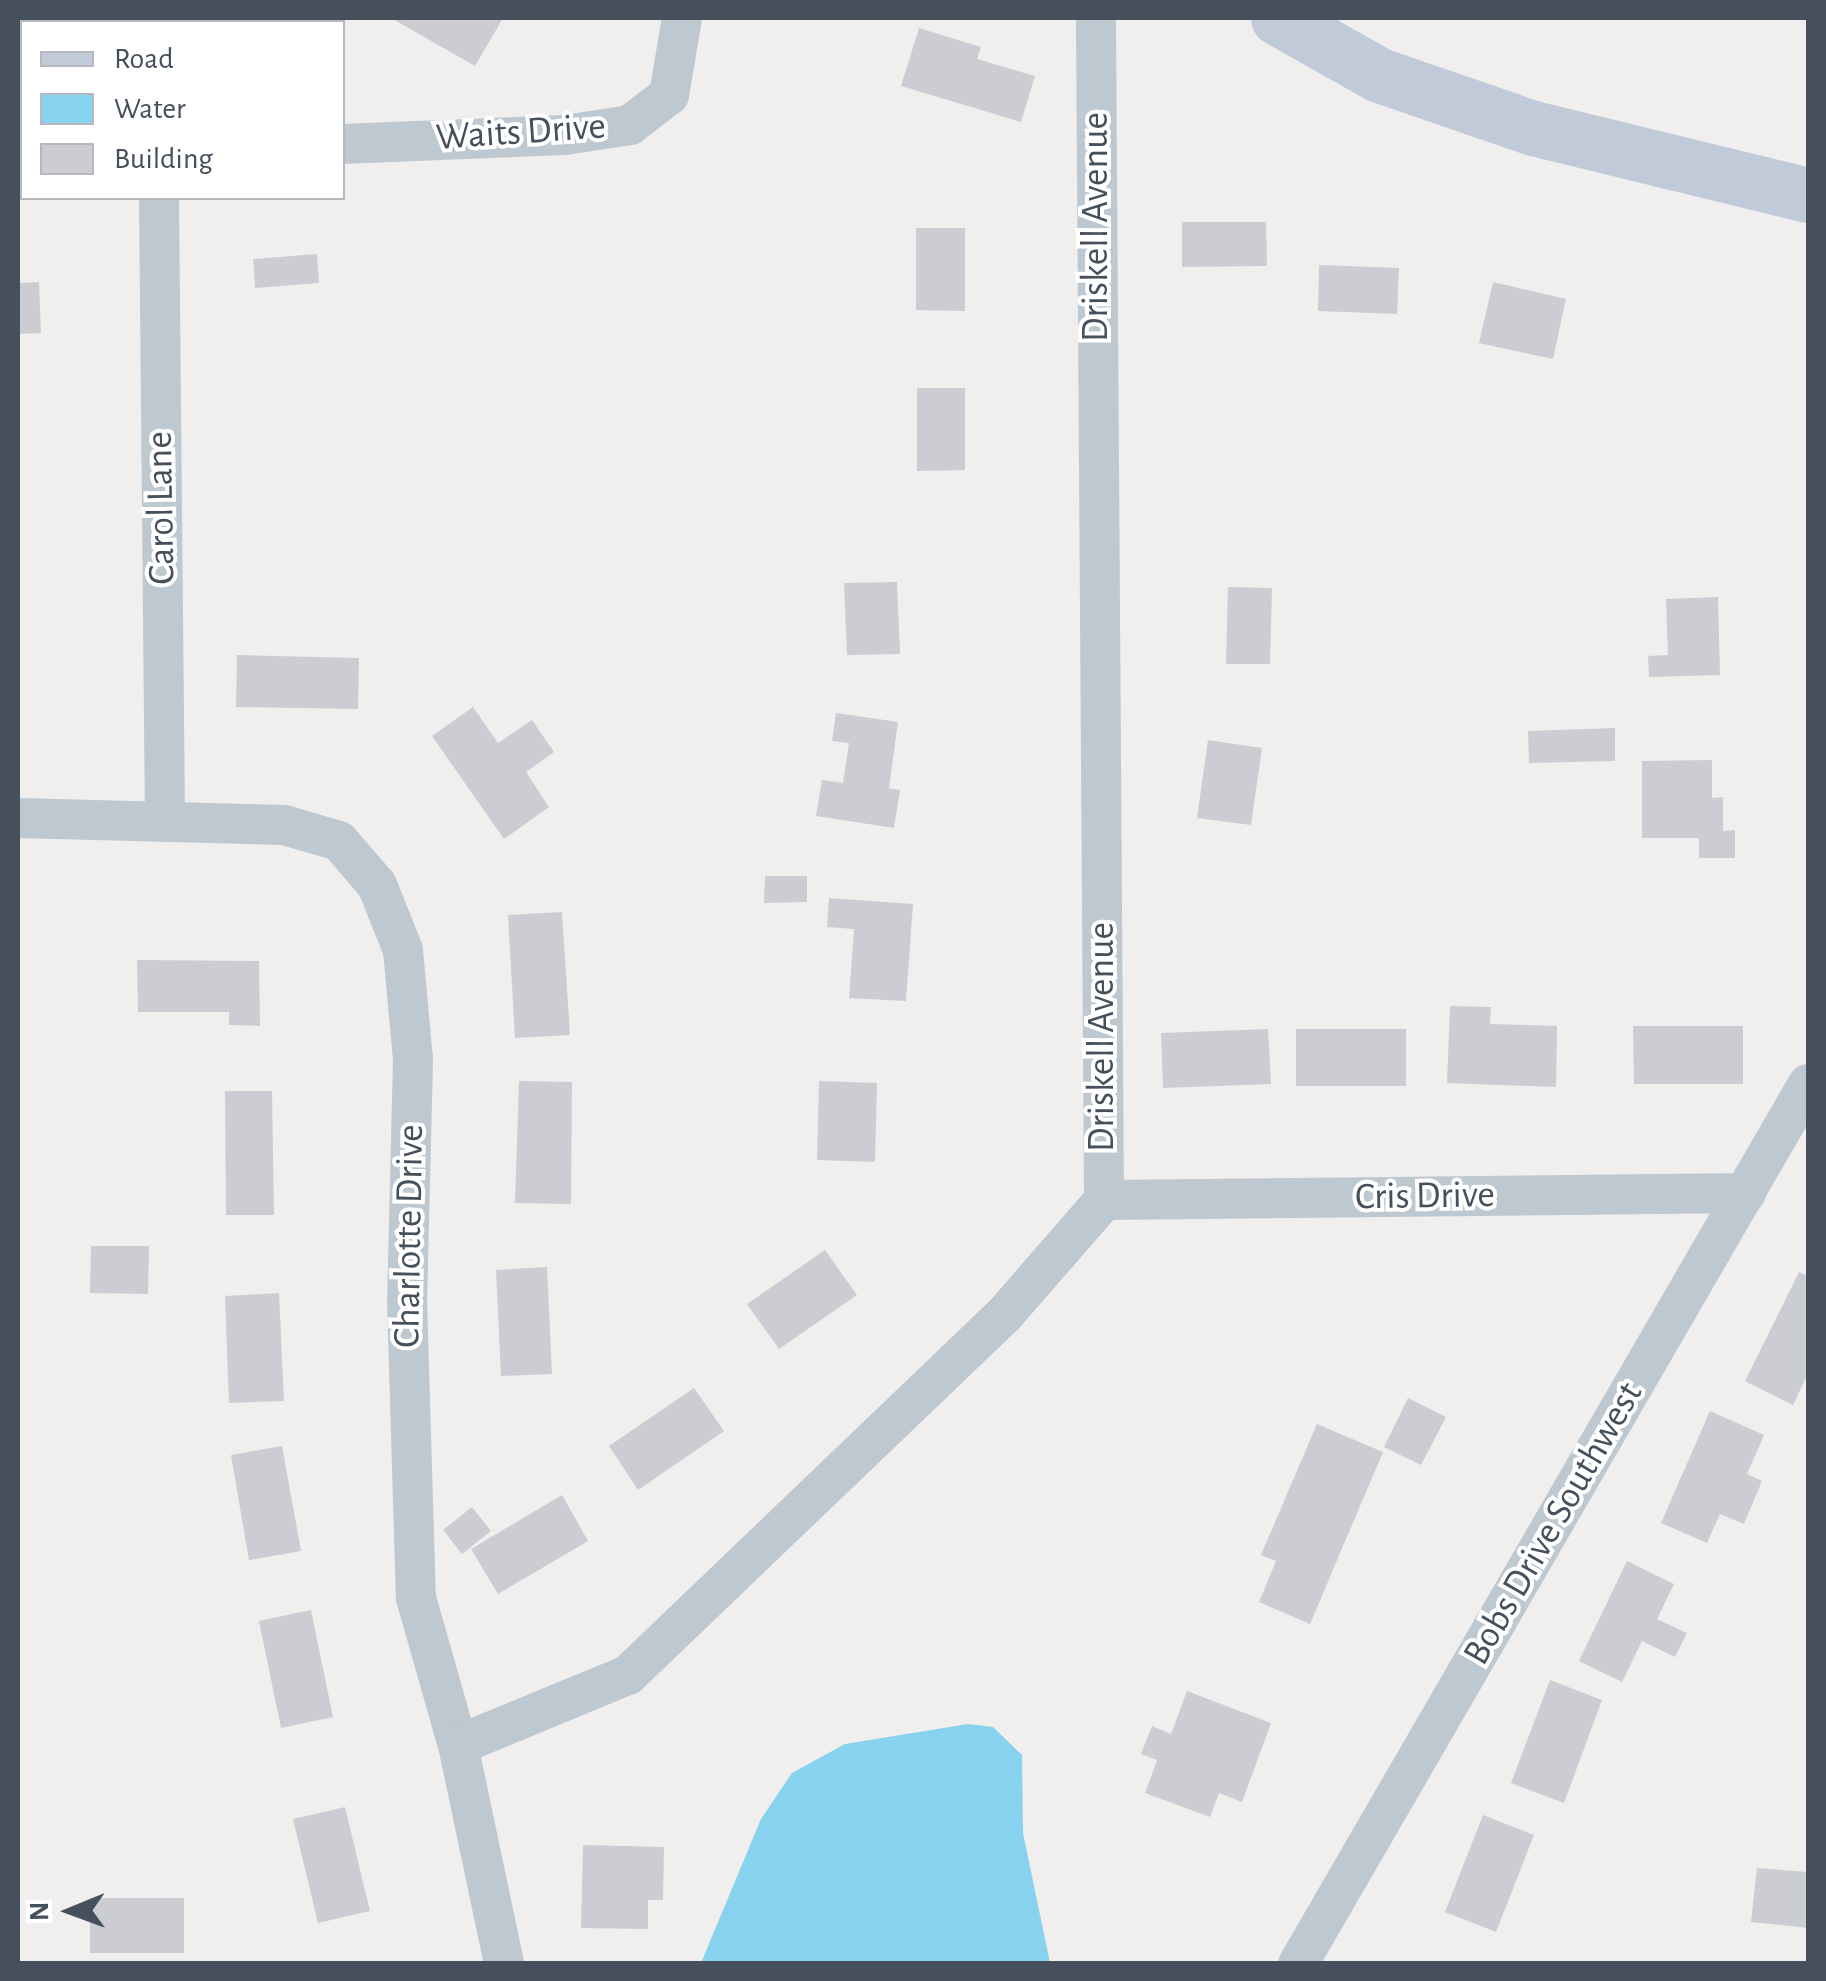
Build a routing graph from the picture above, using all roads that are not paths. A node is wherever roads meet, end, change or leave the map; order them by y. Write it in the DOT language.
graph roads {
  1 [pos="682,18"];
  2 [pos="1096,18"];
  3 [pos="1278,18"];
  4 [pos="345,144"];
  5 [pos="1808,195"];
  6 [pos="158,200"];
  7 [pos="18,818"];
  8 [pos="165,818"];
  9 [pos="1808,1084"];
  10 [pos="1746,1193"];
  11 [pos="1104,1200"];
  12 [pos="458,1745"];
  13 [pos="504,1964"];
  14 [pos="1298,1964"];
  1 -- 4 [label="street, Waits Drive"];
  2 -- 11 [label="street, Driskell Avenue"];
  3 -- 5 [label="street"];
  6 -- 8 [label="street, Carol Lane"];
  7 -- 8 [label="street, Charlotte Drive"];
  8 -- 12 [label="street, Charlotte Drive"];
  9 -- 10 [label="street, Bobs Drive Southwest"];
  10 -- 11 [label="street, Cris Drive"];
  10 -- 14 [label="street, Bobs Drive Southwest"];
  11 -- 12 [label="street, Driskell Avenue"];
  12 -- 13 [label="street, Charlotte Drive"];
}
